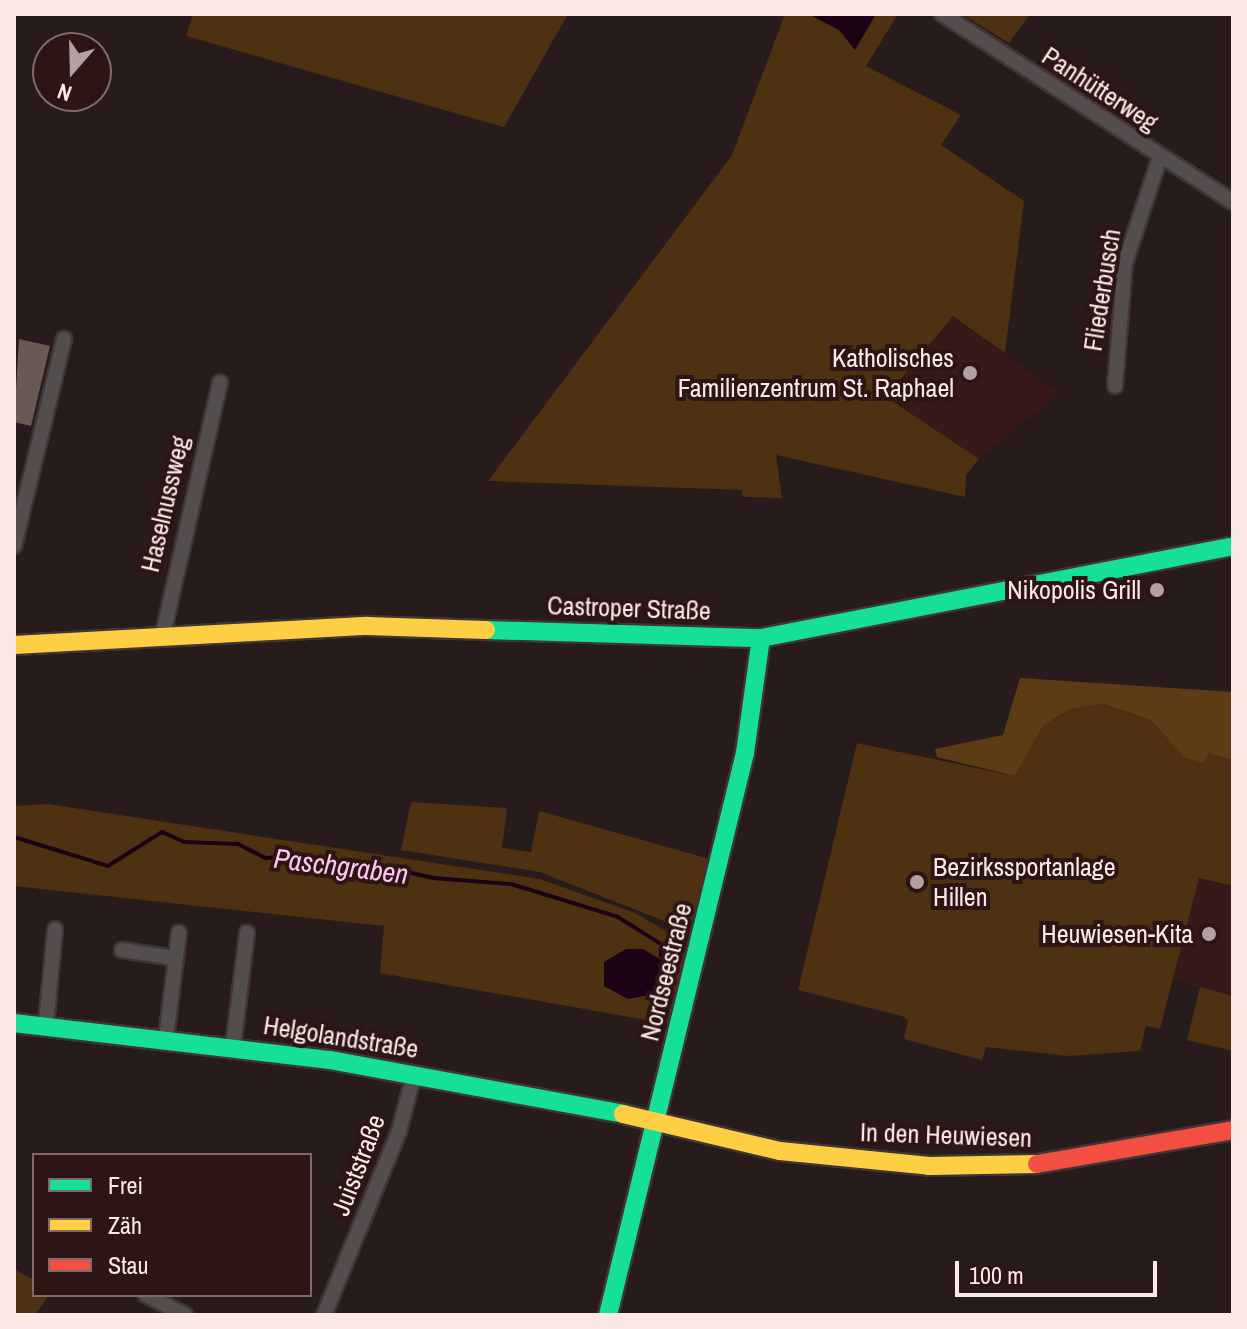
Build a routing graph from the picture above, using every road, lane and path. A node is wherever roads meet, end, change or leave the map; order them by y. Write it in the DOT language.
graph roads {
  1 [pos="942,14"];
  2 [pos="1160,157"];
  3 [pos="1233,202"];
  4 [pos="64,339"];
  5 [pos="220,382"];
  6 [pos="1115,386"];
  7 [pos="17,523"];
  8 [pos="14,546"];
  9 [pos="1233,546"];
  10 [pos="162,638"];
  11 [pos="761,638"];
  12 [pos="14,645"];
  13 [pos="55,929"];
  14 [pos="179,933"];
  15 [pos="247,933"];
  16 [pos="122,950"];
  17 [pos="175,958"];
  18 [pos="14,1023"];
  19 [pos="46,1025"];
  20 [pos="166,1039"];
  21 [pos="233,1047"];
  22 [pos="414,1075"];
  23 [pos="657,1120"];
  24 [pos="1233,1130"];
  25 [pos="150,1297"];
  26 [pos="185,1315"];
  27 [pos="324,1315"];
  28 [pos="608,1315"];
  1 -- 2 [label="street, Panhütterweg"];
  2 -- 3 [label="street, Panhütterweg"];
  2 -- 6 [label="street, Fliederbusch"];
  4 -- 7 [label="street"];
  5 -- 10 [label="street, Haselnussweg"];
  7 -- 8 [label="street"];
  9 -- 11 [label="street, Castroper Straße"];
  10 -- 11 [label="street, Castroper Straße"];
  10 -- 12 [label="street, Castroper Straße"];
  11 -- 23 [label="street, Nordseestraße"];
  13 -- 19 [label="street"];
  14 -- 17 [label="street"];
  15 -- 21 [label="street"];
  16 -- 17 [label="street"];
  17 -- 20 [label="street"];
  18 -- 19 [label="street, Helgolandstraße"];
  19 -- 20 [label="street, Helgolandstraße"];
  20 -- 21 [label="street, Helgolandstraße"];
  21 -- 22 [label="street, Helgolandstraße"];
  22 -- 23 [label="street, Helgolandstraße"];
  22 -- 27 [label="street, Juiststraße"];
  23 -- 24 [label="street, In den Heuwiesen"];
  23 -- 28 [label="street, Nordseestraße"];
  25 -- 26 [label="street"];
}
